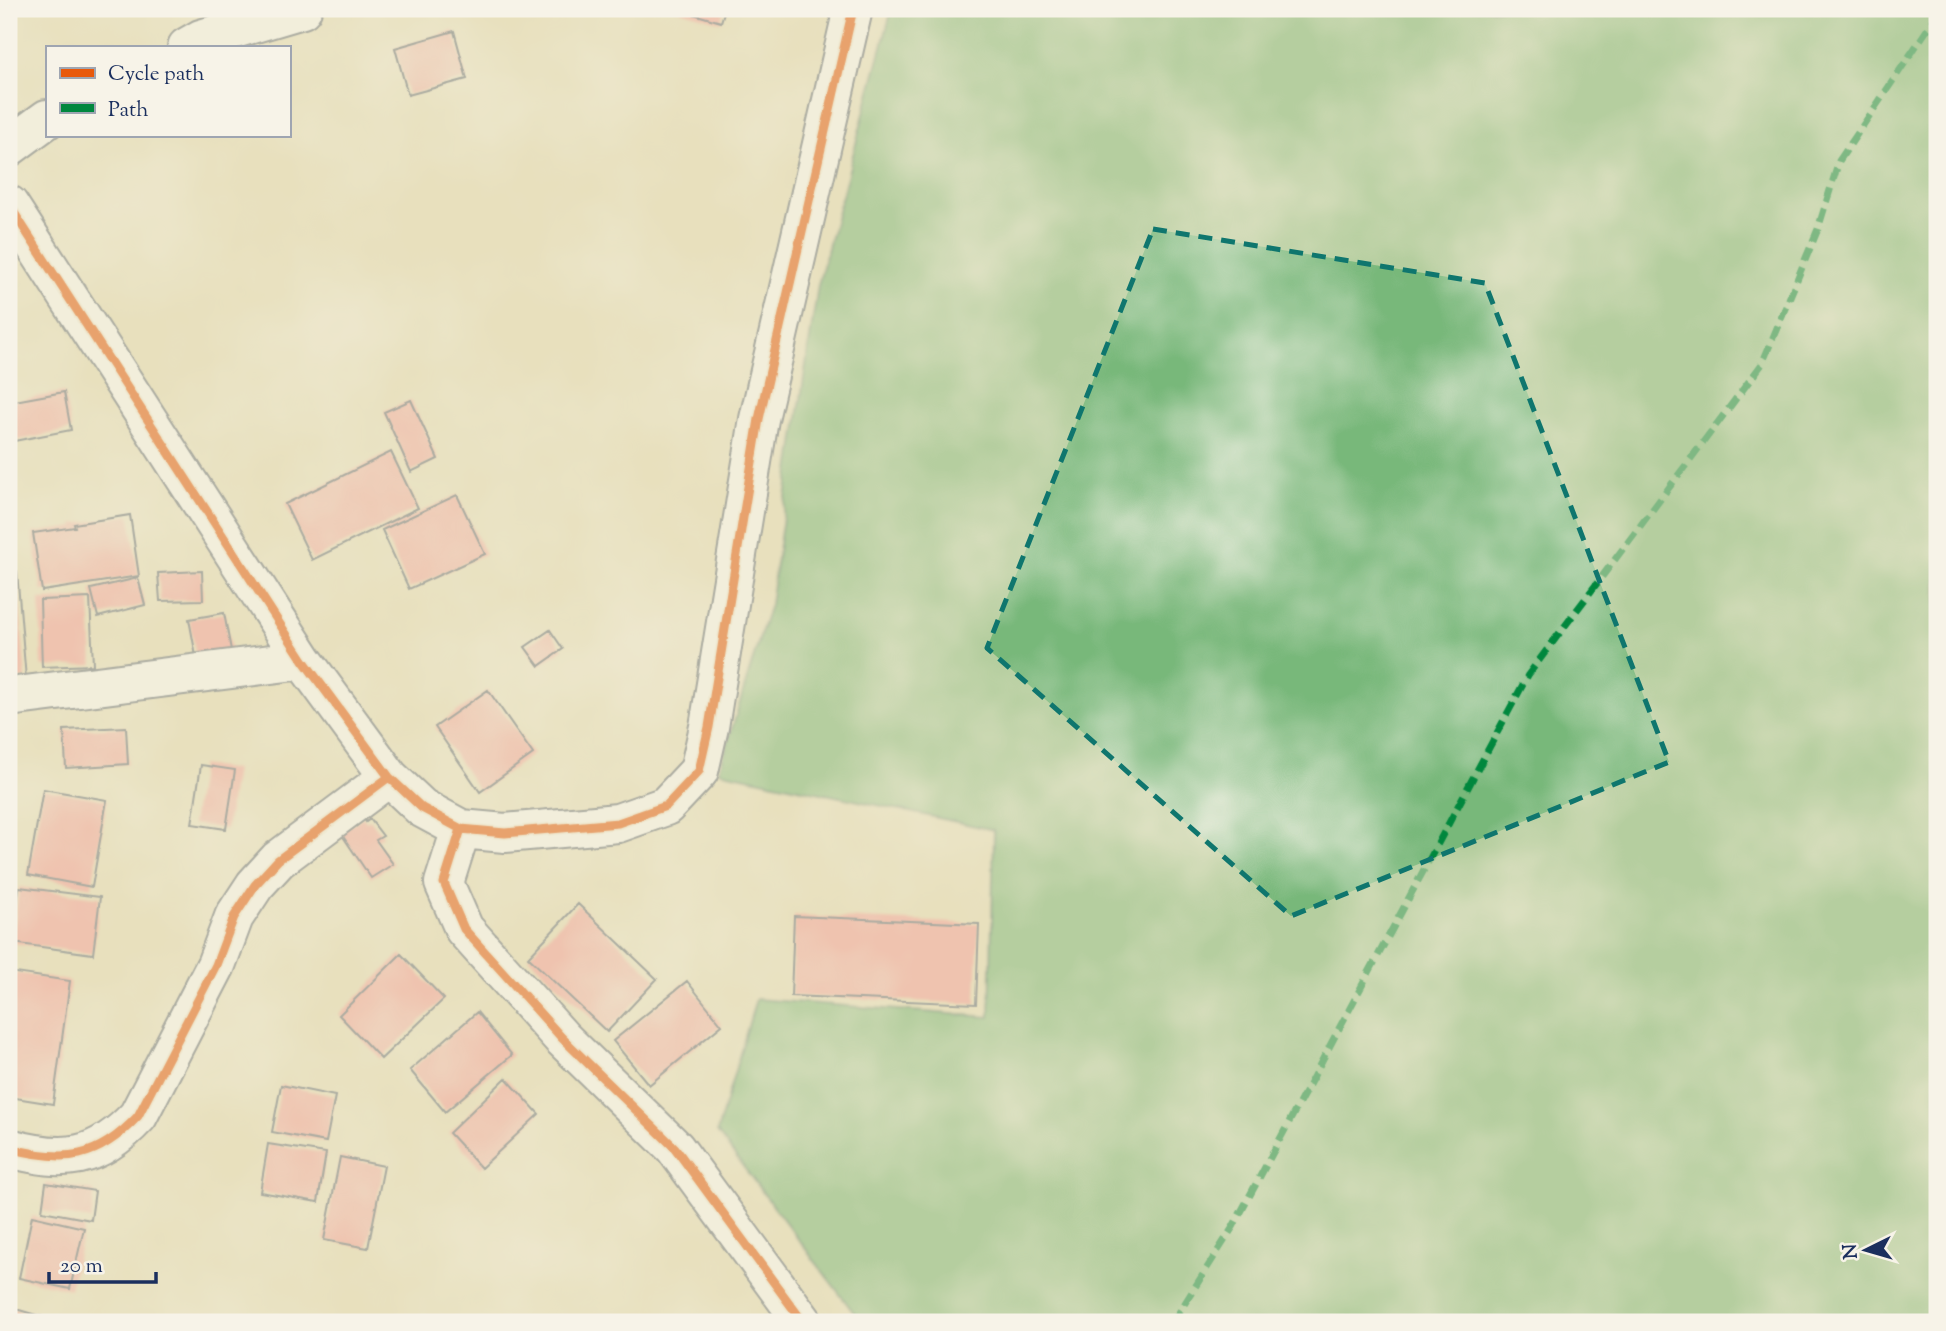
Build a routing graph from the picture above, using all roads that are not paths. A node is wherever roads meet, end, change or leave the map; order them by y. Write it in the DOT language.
graph roads {
  1 [pos="302,9"];
  2 [pos="853,9"];
  3 [pos="189,46"];
  4 [pos="46,120"];
  5 [pos="9,147"];
  6 [pos="9,205"];
  7 [pos="303,660"];
  8 [pos="9,697"];
  9 [pos="389,777"];
  10 [pos="461,829"];
  11 [pos="9,1148"];
  12 [pos="803,1322"];
  1 -- 3 [label="street"];
  2 -- 10 [label="street"];
  4 -- 5 [label="street"];
  6 -- 7 [label="street"];
  7 -- 8 [label="street"];
  7 -- 9 [label="street"];
  9 -- 10 [label="street"];
  9 -- 11 [label="street"];
  10 -- 12 [label="street"];
}
